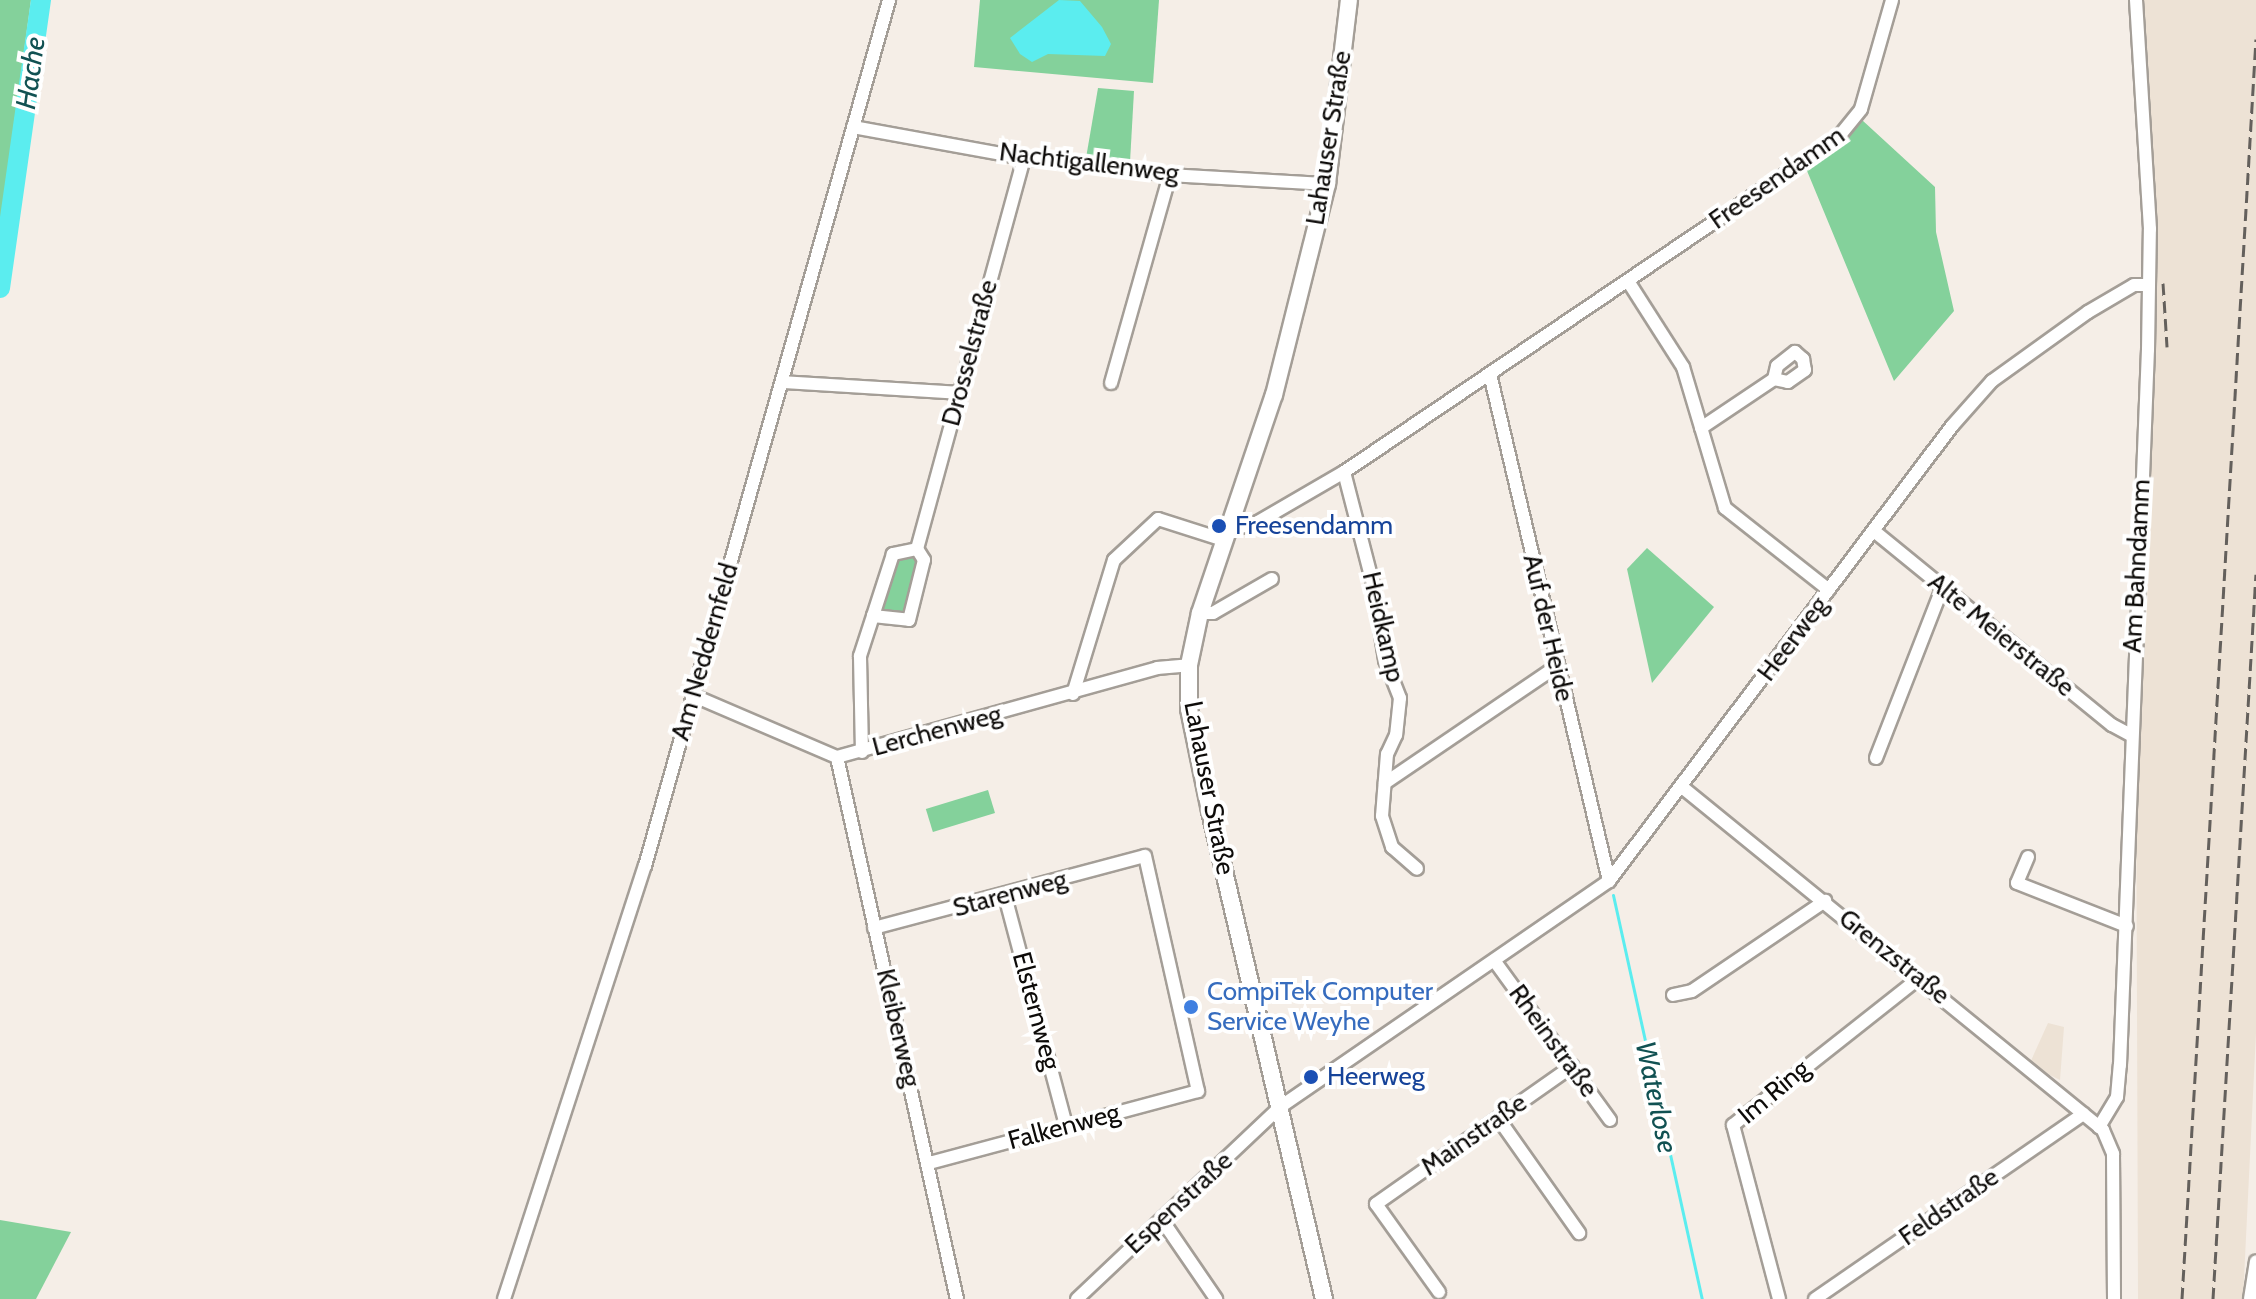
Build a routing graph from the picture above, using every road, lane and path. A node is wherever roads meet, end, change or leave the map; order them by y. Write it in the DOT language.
graph roads {
  1 [pos="889,0"];
  2 [pos="1349,0"];
  3 [pos="1892,0"];
  4 [pos="2136,0"];
  5 [pos="853,127"];
  6 [pos="1024,158"];
  7 [pos="1170,175"];
  8 [pos="1327,184"];
  9 [pos="1628,281"];
  10 [pos="2148,285"];
  11 [pos="1490,374"];
  12 [pos="1774,379"];
  13 [pos="782,382"];
  14 [pos="1111,383"];
  15 [pos="960,393"];
  16 [pos="1701,428"];
  17 [pos="1344,472"];
  18 [pos="1874,531"];
  19 [pos="1225,536"];
  20 [pos="917,549"];
  21 [pos="1272,579"];
  22 [pos="1942,589"];
  23 [pos="1829,590"];
  24 [pos="1200,613"];
  25 [pos="873,616"];
  26 [pos="1189,665"];
  27 [pos="1557,666"];
  28 [pos="1073,694"];
  29 [pos="692,695"];
  30 [pos="2131,735"];
  31 [pos="862,752"];
  32 [pos="837,757"];
  33 [pos="1876,758"];
  34 [pos="1385,783"];
  35 [pos="1682,787"];
  36 [pos="2028,857"];
  37 [pos="1417,869"];
  38 [pos="1609,881"];
  39 [pos="1005,896"];
  40 [pos="1825,901"];
  41 [pos="2127,926"];
  42 [pos="874,928"];
  43 [pos="1496,963"];
  44 [pos="1919,978"];
  45 [pos="1673,995"];
  46 [pos="1572,1066"];
  47 [pos="1198,1091"];
  48 [pos="1280,1107"];
  49 [pos="2083,1114"];
  50 [pos="1498,1118"];
  51 [pos="1610,1120"];
  52 [pos="1066,1126"];
  53 [pos="2101,1128"];
  54 [pos="930,1163"];
  55 [pos="1162,1220"];
  56 [pos="1579,1233"];
  57 [pos="2256,1261"];
  58 [pos="1439,1292"];
  59 [pos="504,1299"];
  60 [pos="957,1299"];
  61 [pos="1077,1299"];
  62 [pos="1216,1299"];
  63 [pos="1324,1299"];
  64 [pos="1779,1299"];
  65 [pos="1815,1299"];
  66 [pos="2114,1299"];
  67 [pos="2250,1299"];
  1 -- 5 [label="street, Am Neddernfeld"];
  2 -- 8 [label="street, Lahauser Straße"];
  3 -- 9 [label="street, Freesendamm"];
  4 -- 10 [label="street, Am Bahndamm"];
  5 -- 6 [label="street, Nachtigallenweg"];
  5 -- 13 [label="street, Am Neddernfeld"];
  6 -- 7 [label="street, Nachtigallenweg"];
  6 -- 15 [label="street, Drosselstraße"];
  7 -- 8 [label="street, Nachtigallenweg"];
  7 -- 14 [label="street"];
  8 -- 19 [label="street, Lahauser Straße"];
  9 -- 11 [label="street, Freesendamm"];
  9 -- 16 [label="street"];
  10 -- 18 [label="street, Heerweg"];
  10 -- 30 [label="street, Am Bahndamm"];
  11 -- 17 [label="street, Freesendamm"];
  11 -- 27 [label="street, Auf der Heide"];
  12 -- 16 [label="street"];
  13 -- 15 [label="street"];
  13 -- 29 [label="street, Am Neddernfeld"];
  15 -- 20 [label="street, Drosselstraße"];
  16 -- 23 [label="street"];
  17 -- 19 [label="street, Freesendamm"];
  17 -- 34 [label="street, Heidkamp"];
  18 -- 22 [label="street, Alte Meierstraße"];
  18 -- 23 [label="street, Heerweg"];
  19 -- 24 [label="street, Lahauser Straße"];
  19 -- 28 [label="street"];
  20 -- 25 [label="street"];
  20 -- 25 [label="street, Drosselstraße"];
  21 -- 24 [label="street"];
  22 -- 30 [label="street, Alte Meierstraße"];
  22 -- 33 [label="street"];
  23 -- 35 [label="street, Heerweg"];
  24 -- 26 [label="street, Lahauser Straße"];
  25 -- 31 [label="street"];
  26 -- 28 [label="street, Lerchenweg"];
  26 -- 48 [label="street, Lahauser Straße"];
  27 -- 34 [label="street"];
  27 -- 38 [label="street, Auf der Heide"];
  28 -- 31 [label="street, Lerchenweg"];
  29 -- 32 [label="street, Lerchenweg"];
  29 -- 59 [label="street, Am Neddernfeld"];
  30 -- 41 [label="street, Am Bahndamm"];
  31 -- 32 [label="street, Lerchenweg"];
  32 -- 42 [label="street, Kleiberweg"];
  34 -- 37 [label="street, Heidkamp"];
  35 -- 38 [label="street, Heerweg"];
  35 -- 40 [label="street, Grenzstraße"];
  36 -- 41 [label="street"];
  38 -- 43 [label="street, Heerweg"];
  39 -- 42 [label="street, Starenweg"];
  39 -- 47 [label="street, Starenweg"];
  39 -- 52 [label="street, Elsternweg"];
  40 -- 44 [label="street, Grenzstraße"];
  40 -- 45 [label="street"];
  41 -- 53 [label="street, Am Bahndamm"];
  42 -- 54 [label="street, Kleiberweg"];
  43 -- 46 [label="street, Rheinstraße"];
  43 -- 48 [label="street, Heerweg"];
  44 -- 49 [label="street, Grenzstraße"];
  44 -- 64 [label="street, Im Ring"];
  46 -- 50 [label="street, Mainstraße"];
  46 -- 51 [label="street, Rheinstraße"];
  47 -- 52 [label="street, Falkenweg"];
  48 -- 55 [label="street, Espenstraße"];
  48 -- 63 [label="street, Lahauser Straße"];
  49 -- 53 [label="street, Grenzstraße"];
  49 -- 65 [label="street, Feldstraße"];
  50 -- 56 [label="street"];
  50 -- 58 [label="street, Mainstraße"];
  52 -- 54 [label="street, Falkenweg"];
  53 -- 66 [label="street"];
  54 -- 60 [label="street, Kleiberweg"];
  55 -- 61 [label="street, Espenstraße"];
  55 -- 62 [label="street"];
  57 -- 67 [label="street"];
}
